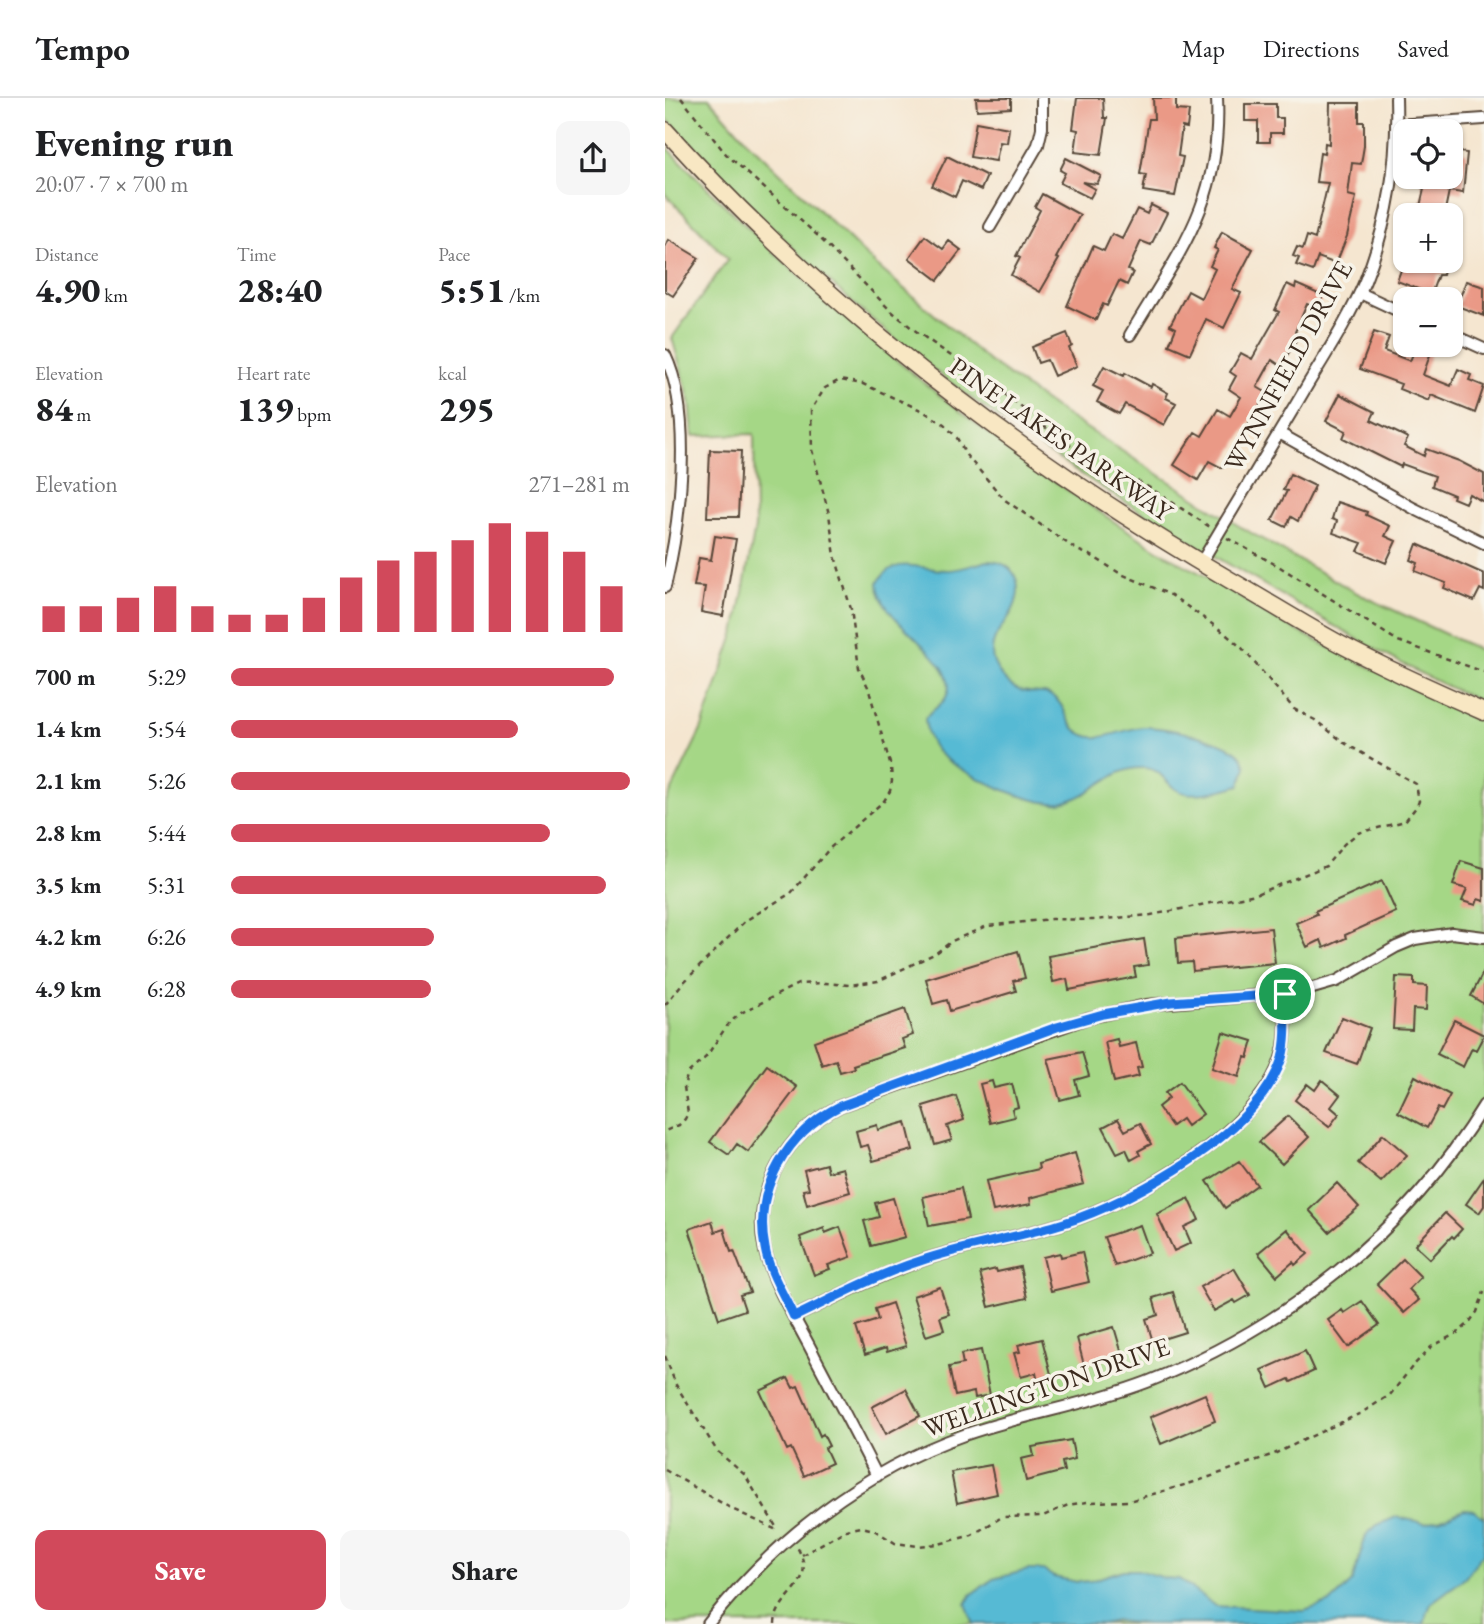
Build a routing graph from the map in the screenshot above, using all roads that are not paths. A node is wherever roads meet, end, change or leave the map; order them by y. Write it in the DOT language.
graph roads {
  1 [pos="1042,98"];
  2 [pos="1217,98"];
  3 [pos="1396,98"];
  4 [pos="1396,119"];
  5 [pos="1484,119"];
  6 [pos="1463,120"];
  7 [pos="665,130"];
  8 [pos="1393,168"];
  9 [pos="990,227"];
  10 [pos="1360,293"];
  11 [pos="1393,308"];
  12 [pos="1130,335"];
  13 [pos="1463,339"];
  14 [pos="1484,349"];
  15 [pos="665,355"];
  16 [pos="1279,433"];
  17 [pos="1484,543"];
  18 [pos="1201,563"];
  19 [pos="665,587"];
  20 [pos="1484,712"];
  21 [pos="1484,937"];
  22 [pos="1285,994"];
  23 [pos="1484,1105"];
  24 [pos="794,1317"];
  25 [pos="877,1476"];
  26 [pos="708,1624"];
  1 -- 9 [label="street"];
  2 -- 12 [label="street"];
  3 -- 4 [label="street, WYNNFIELD DRIVE"];
  5 -- 6 [label="street"];
  7 -- 18 [label="street, PINE LAKES PARKWAY"];
  8 -- 10 [label="street, WYNNFIELD DRIVE"];
  10 -- 11 [label="street"];
  10 -- 16 [label="street, WYNNFIELD DRIVE"];
  13 -- 14 [label="street"];
  15 -- 19 [label="street"];
  16 -- 17 [label="street"];
  16 -- 18 [label="street, WYNNFIELD DRIVE"];
  18 -- 20 [label="street, PINE LAKES PARKWAY"];
  21 -- 22 [label="street"];
  22 -- 24 [label="street"];
  22 -- 24 [label="street"];
  23 -- 25 [label="street, WELLINGTON DRIVE"];
  24 -- 25 [label="street"];
  25 -- 26 [label="street, WELLINGTON DRIVE"];
}
